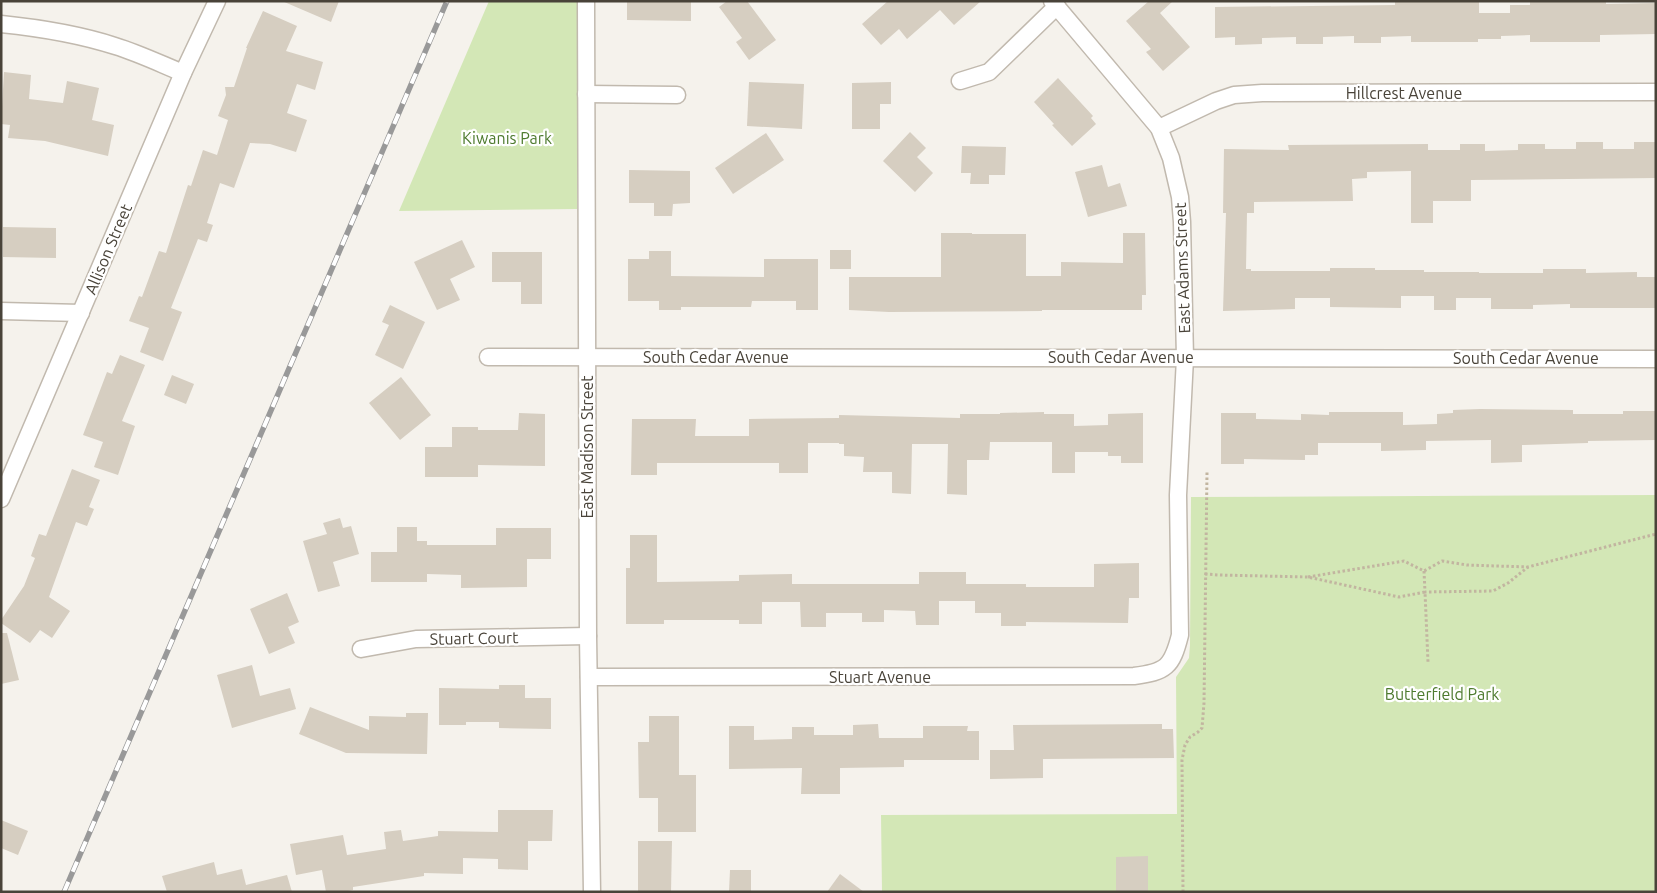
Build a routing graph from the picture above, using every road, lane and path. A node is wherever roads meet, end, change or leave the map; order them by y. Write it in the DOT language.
graph roads {
  1 [pos="217,1"];
  2 [pos="586,1"];
  3 [pos="1054,4"];
  4 [pos="1,24"];
  5 [pos="183,73"];
  6 [pos="960,82"];
  7 [pos="1656,92"];
  8 [pos="586,94"];
  9 [pos="677,95"];
  10 [pos="1159,128"];
  11 [pos="1,311"];
  12 [pos="81,313"];
  13 [pos="586,356"];
  14 [pos="488,357"];
  15 [pos="1185,358"];
  16 [pos="1656,359"];
  17 [pos="1207,472"];
  18 [pos="1,499"];
  19 [pos="1656,534"];
  20 [pos="1528,567"];
  21 [pos="1424,571"];
  22 [pos="1205,574"];
  23 [pos="1308,577"];
  24 [pos="1425,592"];
  25 [pos="588,636"];
  26 [pos="361,649"];
  27 [pos="1428,662"];
  28 [pos="1169,665"];
  29 [pos="589,677"];
  30 [pos="592,892"];
  31 [pos="1183,892"];
  1 -- 5 [label="street, Allison Street"];
  2 -- 8 [label="street, East Madison Street"];
  3 -- 6 [label="street"];
  3 -- 10 [label="street, East Adams Street"];
  4 -- 5 [label="street"];
  5 -- 12 [label="street, Allison Street"];
  7 -- 10 [label="street, Hillcrest Avenue"];
  8 -- 9 [label="street"];
  8 -- 13 [label="street, East Madison Street"];
  10 -- 15 [label="street, East Adams Street"];
  11 -- 12 [label="street"];
  12 -- 18 [label="street, Allison Street"];
  13 -- 14 [label="street, South Cedar Avenue"];
  13 -- 15 [label="street, South Cedar Avenue"];
  13 -- 25 [label="street, East Madison Street"];
  15 -- 16 [label="street, South Cedar Avenue"];
  15 -- 28 [label="street, East Adams Street"];
  17 -- 22 [label="path"];
  19 -- 20 [label="path"];
  20 -- 21 [label="path"];
  20 -- 24 [label="path"];
  21 -- 23 [label="path"];
  21 -- 24 [label="path"];
  22 -- 23 [label="path"];
  22 -- 31 [label="path"];
  23 -- 24 [label="path"];
  24 -- 27 [label="path"];
  25 -- 26 [label="street, Stuart Court"];
  25 -- 29 [label="street, East Madison Street"];
  28 -- 29 [label="street, Stuart Avenue"];
  29 -- 30 [label="street, East Madison Street"];
}
